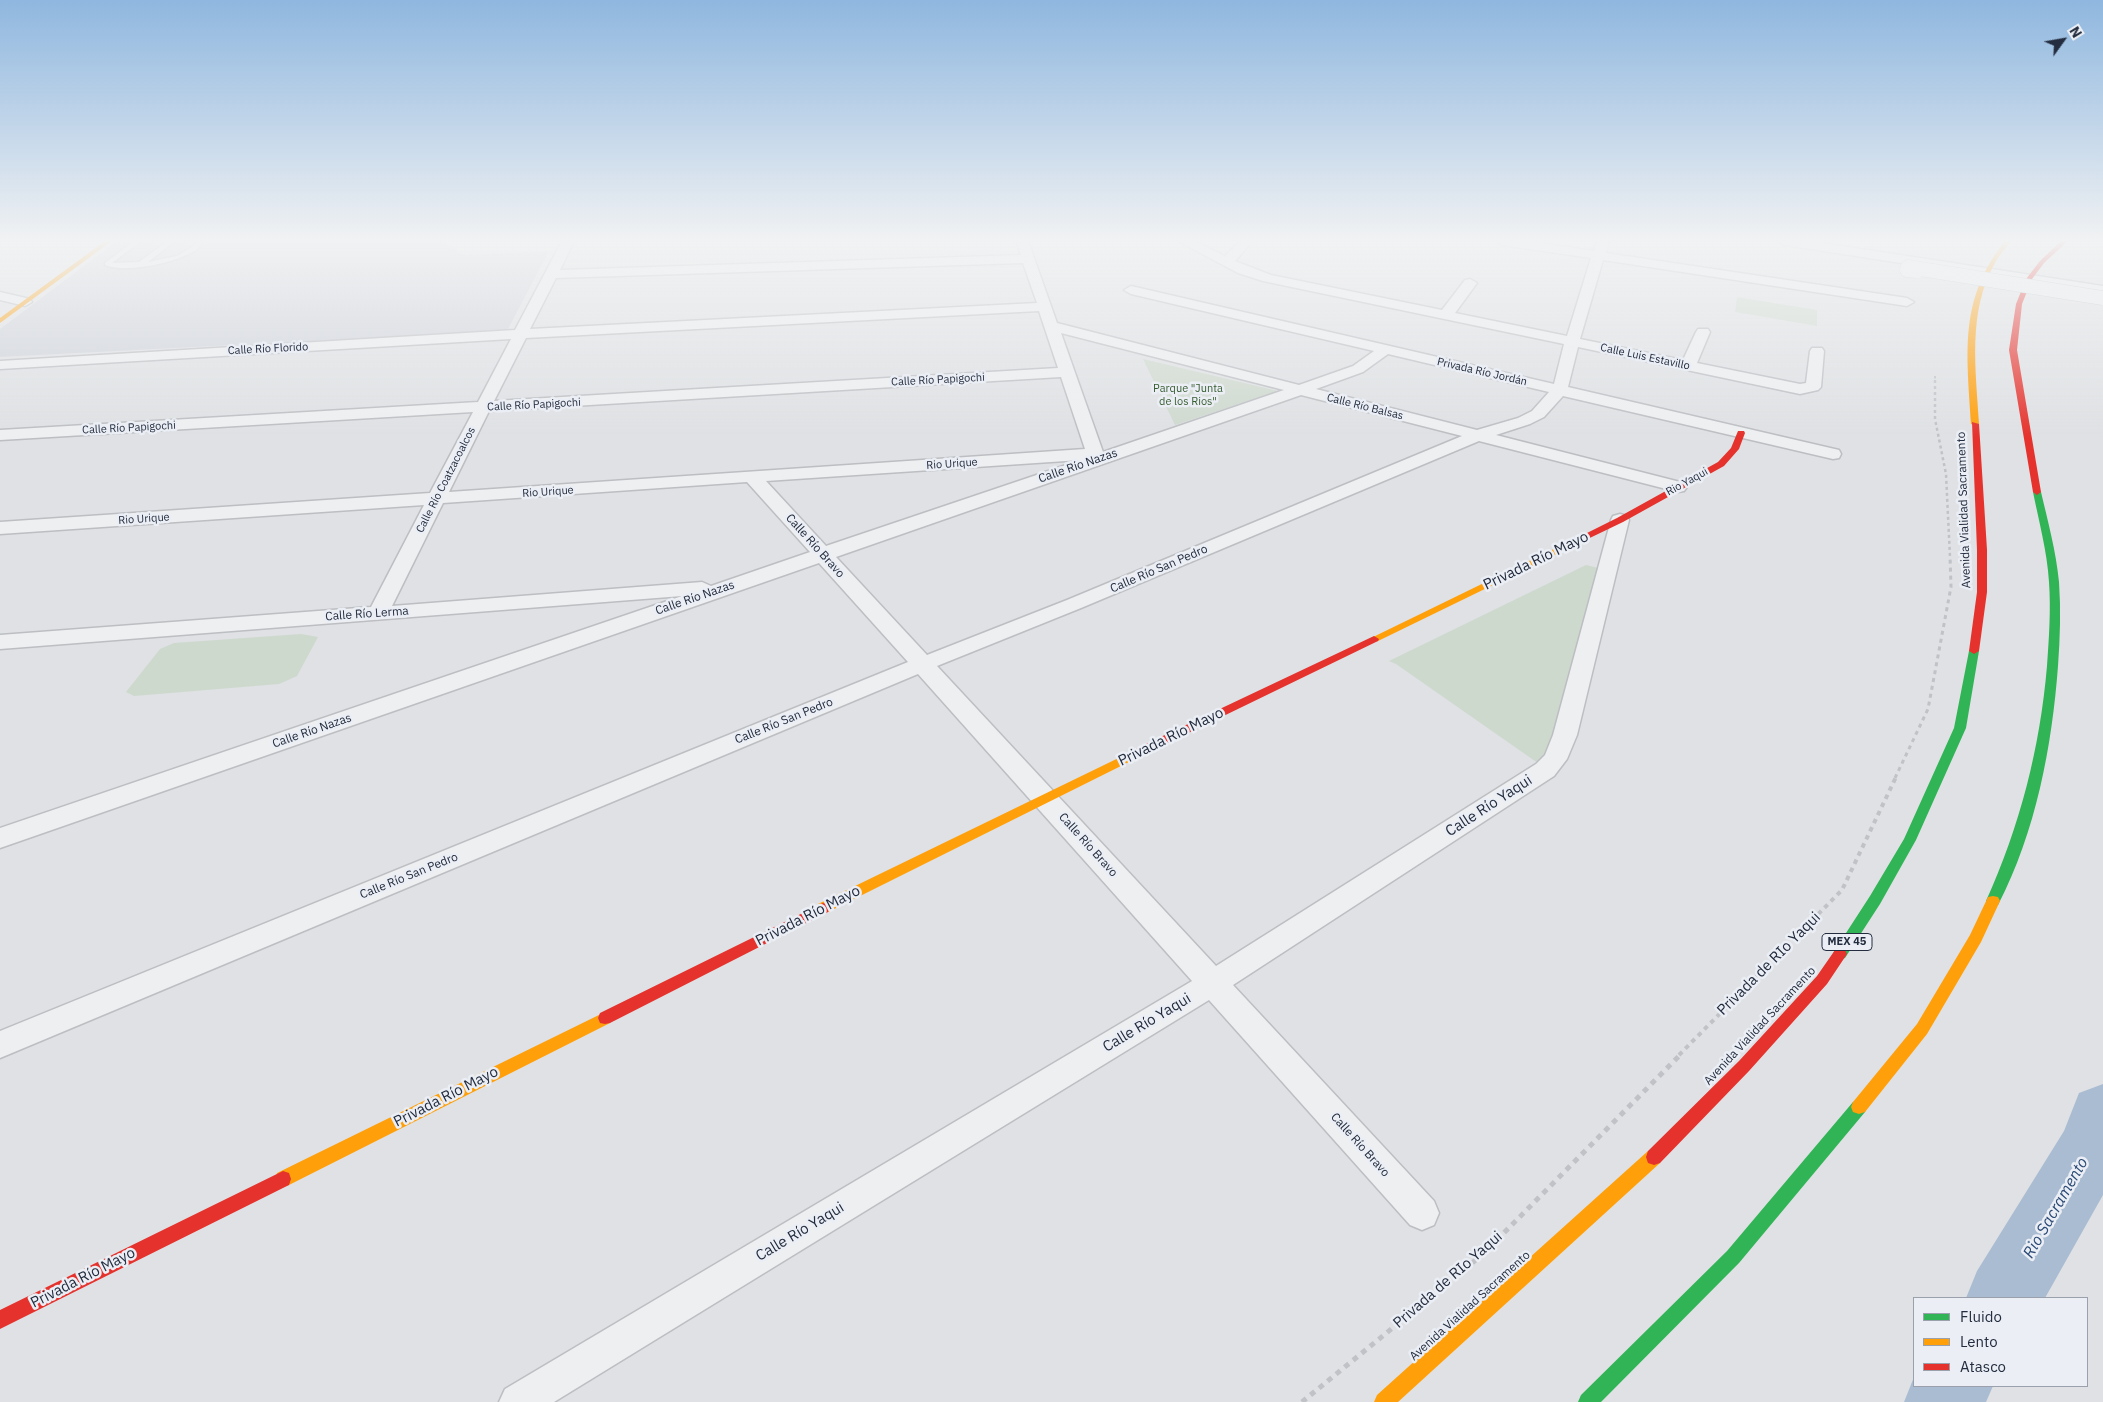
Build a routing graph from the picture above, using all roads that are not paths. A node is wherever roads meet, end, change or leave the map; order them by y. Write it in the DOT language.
graph roads {
  1 [pos="19,306"];
  2 [pos="534,306"];
  3 [pos="1202,306"];
  4 [pos="1401,306"];
  5 [pos="1453,306"];
  6 [pos="1583,306"];
  7 [pos="1976,306"];
  8 [pos="2019,306"];
  9 [pos="1045,307"];
  10 [pos="1446,316"];
  11 [pos="0,321"];
  12 [pos="1052,326"];
  13 [pos="1703,332"];
  14 [pos="520,334"];
  15 [pos="1572,342"];
  16 [pos="1386,349"];
  17 [pos="1817,350"];
  18 [pos="0,365"];
  19 [pos="1688,367"];
  20 [pos="1068,372"];
  21 [pos="1300,390"];
  22 [pos="1560,390"];
  23 [pos="483,408"];
  24 [pos="1741,432"];
  25 [pos="0,435"];
  26 [pos="1477,436"];
  27 [pos="1833,454"];
  28 [pos="1096,456"];
  29 [pos="754,478"];
  30 [pos="1678,487"];
  31 [pos="436,499"];
  32 [pos="1620,520"];
  33 [pos="0,528"];
  34 [pos="823,554"];
  35 [pos="733,585"];
  36 [pos="378,613"];
  37 [pos="0,642"];
  38 [pos="923,664"];
  39 [pos="1044,798"];
  40 [pos="0,838"];
  41 [pos="1213,983"];
  42 [pos="0,1045"];
  43 [pos="1422,1213"];
  44 [pos="0,1320"];
  45 [pos="518,1402"];
  46 [pos="1384,1402"];
  47 [pos="1588,1402"];
  1 -- 11 [label="main road"];
  2 -- 14 [label="street, Calle Río Coatzacoalcos"];
  3 -- 16 [label="street, Privada Río Jordán"];
  4 -- 10 [label="street, Calle Luis Estavillo"];
  5 -- 10 [label="street"];
  6 -- 15 [label="street"];
  7 -- 46 [label="main road, Avenida Vialidad Sacramento / MEX 45"];
  8 -- 47 [label="main road"];
  9 -- 12 [label="street"];
  9 -- 14 [label="street, Calle Río Florido"];
  10 -- 15 [label="street, Calle Luis Estavillo"];
  12 -- 20 [label="street"];
  12 -- 21 [label="street, Calle Río Balsas"];
  13 -- 19 [label="street"];
  14 -- 18 [label="street, Calle Río Florido"];
  14 -- 23 [label="street, Calle Río Coatzacoalcos"];
  15 -- 19 [label="street, Calle Luis Estavillo"];
  15 -- 22 [label="street"];
  16 -- 21 [label="street, Calle Río Nazas"];
  16 -- 22 [label="street, Privada Río Jordán"];
  17 -- 19 [label="street, Calle Luis Estavillo"];
  20 -- 23 [label="street, Calle Río Papigochi"];
  20 -- 28 [label="street"];
  21 -- 26 [label="street, Calle Río Balsas"];
  21 -- 28 [label="street, Calle Río Nazas"];
  22 -- 24 [label="street, Privada Río Jordán"];
  22 -- 26 [label="street, Calle Río San Pedro"];
  23 -- 25 [label="street, Calle Río Papigochi"];
  23 -- 31 [label="street, Calle Río Coatzacoalcos"];
  24 -- 27 [label="street, Privada Río Jordán"];
  24 -- 30 [label="main road, Rio Yaqui"];
  26 -- 30 [label="street, Calle Río Balsas"];
  26 -- 38 [label="street, Calle Río San Pedro"];
  28 -- 29 [label="street, Rio Urique"];
  28 -- 34 [label="street, Calle Río Nazas"];
  29 -- 31 [label="street, Rio Urique"];
  29 -- 34 [label="street, Calle Río Bravo"];
  30 -- 32 [label="main road, Rio Yaqui"];
  31 -- 33 [label="street, Rio Urique"];
  31 -- 36 [label="street, Calle Río Coatzacoalcos"];
  32 -- 39 [label="main road, Privada Río Mayo"];
  32 -- 41 [label="street, Calle Río Yaqui"];
  34 -- 35 [label="street, Calle Río Nazas"];
  34 -- 38 [label="street, Calle Río Bravo"];
  35 -- 36 [label="street, Calle Río Lerma"];
  35 -- 40 [label="street, Calle Río Nazas"];
  36 -- 37 [label="street, Calle Río Lerma"];
  38 -- 39 [label="street, Calle Río Bravo"];
  38 -- 42 [label="street, Calle Río San Pedro"];
  39 -- 41 [label="street, Calle Río Bravo"];
  39 -- 44 [label="main road, Privada Río Mayo"];
  41 -- 43 [label="street, Calle Río Bravo"];
  41 -- 45 [label="street, Calle Río Yaqui"];
}
